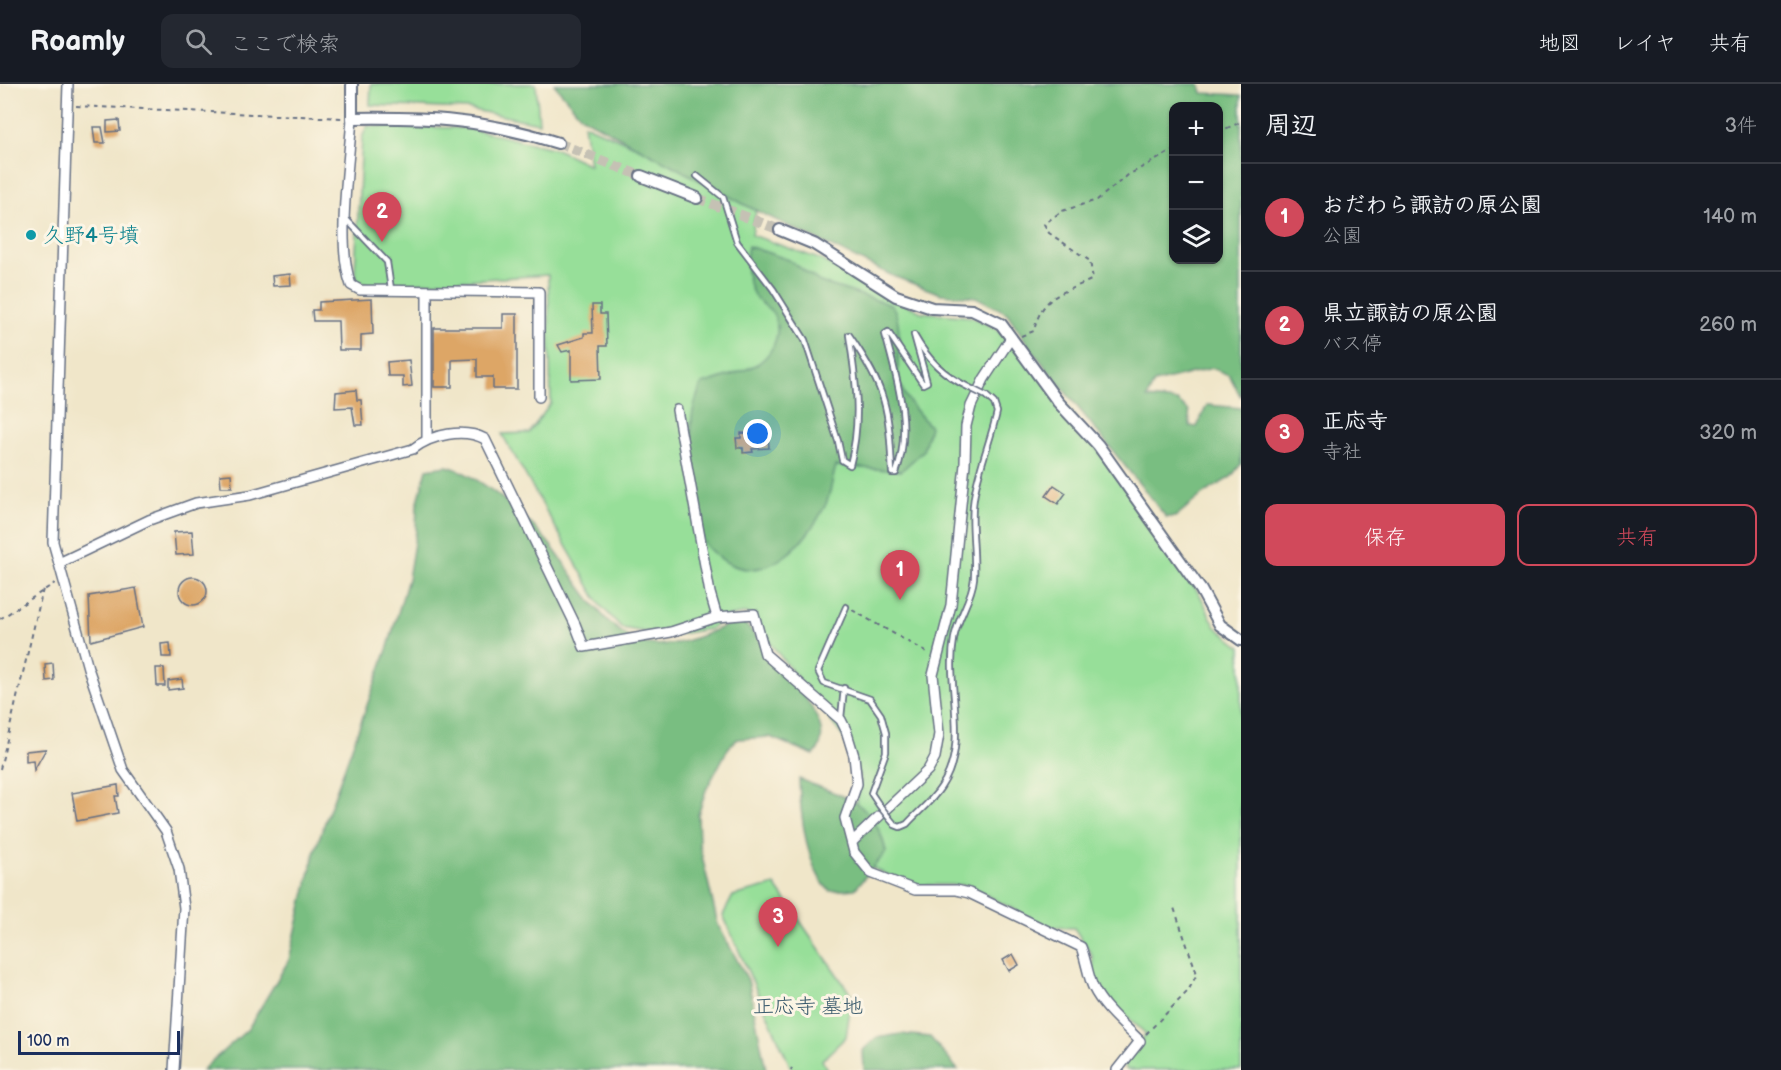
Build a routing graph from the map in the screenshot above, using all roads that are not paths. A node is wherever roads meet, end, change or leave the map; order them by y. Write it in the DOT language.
graph roads {
  1 [pos="68,84"];
  2 [pos="352,84"];
  3 [pos="352,118"];
  4 [pos="558,143"];
  5 [pos="641,176"];
  6 [pos="697,176"];
  7 [pos="697,198"];
  8 [pos="346,219"];
  9 [pos="780,230"];
  10 [pos="391,291"];
  11 [pos="427,293"];
  12 [pos="1011,339"];
  13 [pos="538,397"];
  14 [pos="677,411"];
  15 [pos="427,438"];
  16 [pos="59,563"];
  17 [pos="846,608"];
  18 [pos="717,617"];
  19 [pos="1241,640"];
  20 [pos="844,688"];
  21 [pos="841,720"];
  22 [pos="852,842"];
  23 [pos="174,1070"];
  24 [pos="1117,1070"];
  1 -- 16 [label="street"];
  2 -- 3 [label="street"];
  3 -- 4 [label="street"];
  3 -- 8 [label="street"];
  5 -- 7 [label="street"];
  6 -- 20 [label="lane, bridge"];
  8 -- 10 [label="lane"];
  8 -- 10 [label="street"];
  9 -- 12 [label="street"];
  10 -- 11 [label="street"];
  11 -- 13 [label="street"];
  11 -- 15 [label="street"];
  12 -- 19 [label="street"];
  12 -- 22 [label="street"];
  14 -- 18 [label="street"];
  15 -- 16 [label="street"];
  15 -- 18 [label="street"];
  16 -- 23 [label="street"];
  17 -- 20 [label="lane"];
  18 -- 21 [label="street"];
  20 -- 21 [label="lane"];
  21 -- 22 [label="street"];
  22 -- 24 [label="street"];
}
